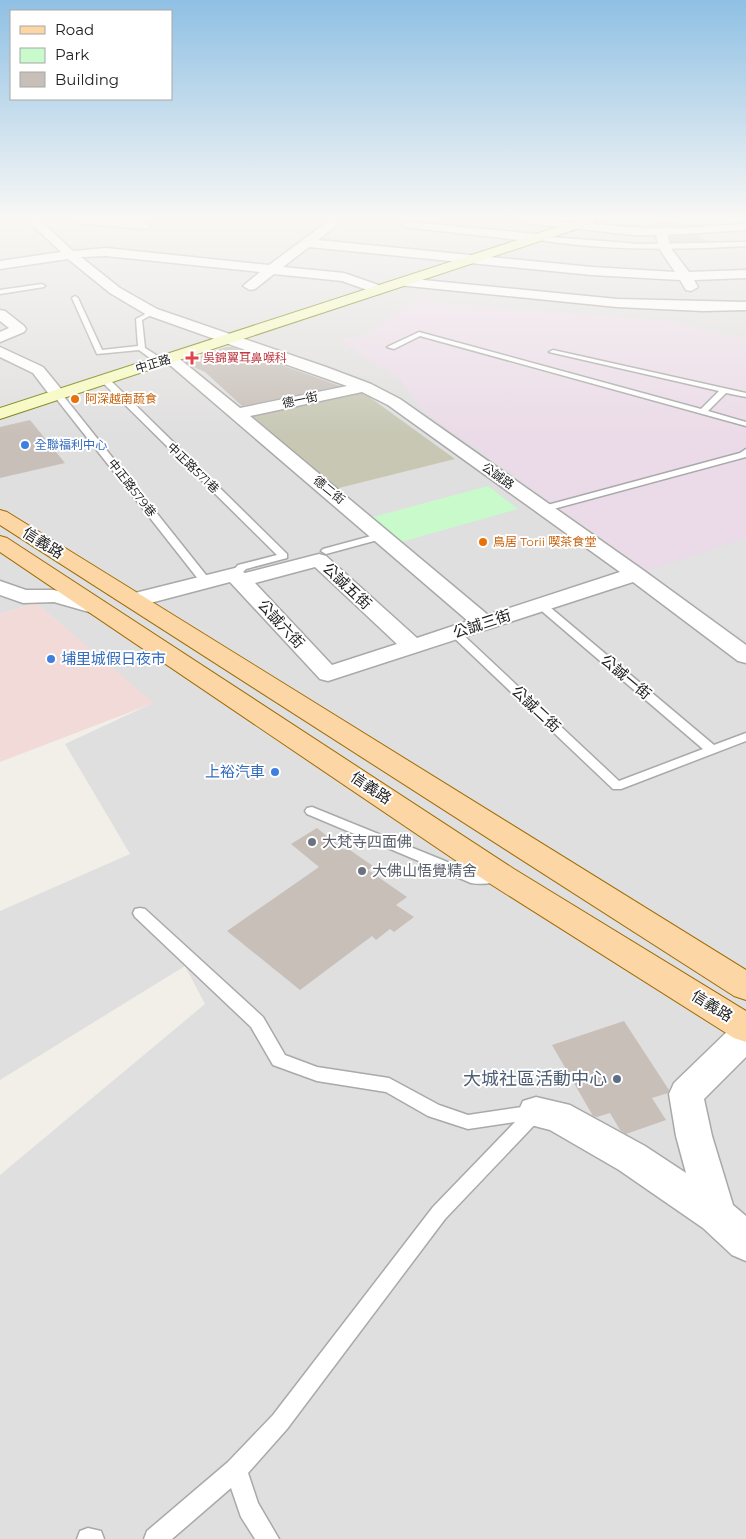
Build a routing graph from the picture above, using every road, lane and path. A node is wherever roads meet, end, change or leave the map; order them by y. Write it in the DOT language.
graph roads {
  1 [pos="116,292"];
  2 [pos="373,292"];
  3 [pos="500,292"];
  4 [pos="693,292"];
  5 [pos="75,298"];
  6 [pos="746,306"];
  7 [pos="153,312"];
  8 [pos="704,313"];
  9 [pos="0,314"];
  10 [pos="0,338"];
  11 [pos="228,340"];
  12 [pos="391,347"];
  13 [pos="141,348"];
  14 [pos="0,351"];
  15 [pos="553,352"];
  16 [pos="166,361"];
  17 [pos="104,379"];
  18 [pos="365,387"];
  19 [pos="725,390"];
  20 [pos="58,394"];
  21 [pos="746,395"];
  22 [pos="703,412"];
  23 [pos="0,414"];
  24 [pos="236,414"];
  25 [pos="746,424"];
  26 [pos="746,452"];
  27 [pos="544,509"];
  28 [pos="0,516"];
  29 [pos="382,536"];
  30 [pos="0,542"];
  31 [pos="326,551"];
  32 [pos="636,574"];
  33 [pos="238,577"];
  34 [pos="206,582"];
  35 [pos="0,587"];
  36 [pos="135,600"];
  37 [pos="541,605"];
  38 [pos="96,607"];
  39 [pos="484,623"];
  40 [pos="455,633"];
  41 [pos="201,642"];
  42 [pos="413,646"];
  43 [pos="172,656"];
  44 [pos="746,656"];
  45 [pos="328,674"];
  46 [pos="746,736"];
  47 [pos="711,749"];
  48 [pos="312,811"];
  49 [pos="503,877"];
  50 [pos="140,913"];
  51 [pos="746,987"];
  52 [pos="746,1028"];
  53 [pos="746,1035"];
  54 [pos="536,1112"];
  55 [pos="717,1215"];
  56 [pos="746,1242"];
  57 [pos="236,1470"];
  58 [pos="88,1539"];
  59 [pos="93,1539"];
  60 [pos="155,1539"];
  61 [pos="268,1539"];
  1 -- 7 [label="street, 公誠路"];
  2 -- 11 [label="street, 中正路"];
  3 -- 8 [label="street"];
  4 -- 8 [label="street"];
  5 -- 13 [label="lane"];
  6 -- 8 [label="street"];
  7 -- 11 [label="street, 公誠路"];
  7 -- 13 [label="lane"];
  9 -- 10 [label="street"];
  11 -- 16 [label="street, 中正路"];
  11 -- 18 [label="street, 公誠路"];
  12 -- 22 [label="lane"];
  13 -- 16 [label="lane"];
  14 -- 20 [label="street"];
  15 -- 19 [label="lane"];
  16 -- 17 [label="street, 中正路"];
  16 -- 24 [label="street, 德二街"];
  17 -- 20 [label="street, 中正路"];
  17 -- 33 [label="lane, 中正路571巷"];
  18 -- 24 [label="street, 德一街"];
  18 -- 27 [label="street, 公誠路"];
  19 -- 21 [label="lane"];
  19 -- 22 [label="lane"];
  20 -- 23 [label="street, 中正路"];
  20 -- 34 [label="lane, 中正路579巷"];
  22 -- 25 [label="lane"];
  24 -- 29 [label="street, 德二街"];
  26 -- 27 [label="lane"];
  27 -- 32 [label="street, 公誠路"];
  28 -- 36 [label="main road, 信義路"];
  29 -- 31 [label="lane"];
  29 -- 39 [label="street, 德二街"];
  30 -- 38 [label="main road, 信義路"];
  32 -- 37 [label="street, 公誠三街"];
  32 -- 44 [label="street, 公誠路"];
  33 -- 34 [label="street"];
  33 -- 42 [label="street, 公誠五街"];
  33 -- 45 [label="street, 公誠六街"];
  34 -- 36 [label="street"];
  35 -- 38 [label="street"];
  36 -- 41 [label="main road, 信義路"];
  37 -- 39 [label="street, 公誠三街"];
  37 -- 47 [label="lane, 公誠一街"];
  38 -- 43 [label="main road, 信義路"];
  39 -- 40 [label="street, 公誠三街"];
  40 -- 42 [label="street, 公誠三街"];
  40 -- 47 [label="lane, 公誠二街"];
  41 -- 43 [label="main road"];
  41 -- 51 [label="main road, 信義路"];
  42 -- 45 [label="street, 公誠三街"];
  43 -- 49 [label="main road, 信義路"];
  46 -- 47 [label="lane"];
  48 -- 49 [label="lane"];
  49 -- 52 [label="main road, 信義路"];
  50 -- 54 [label="lane"];
  53 -- 55 [label="street"];
  54 -- 55 [label="street"];
  54 -- 57 [label="lane"];
  55 -- 56 [label="street"];
  57 -- 60 [label="lane"];
  57 -- 61 [label="lane"];
  58 -- 59 [label="lane"];
}
